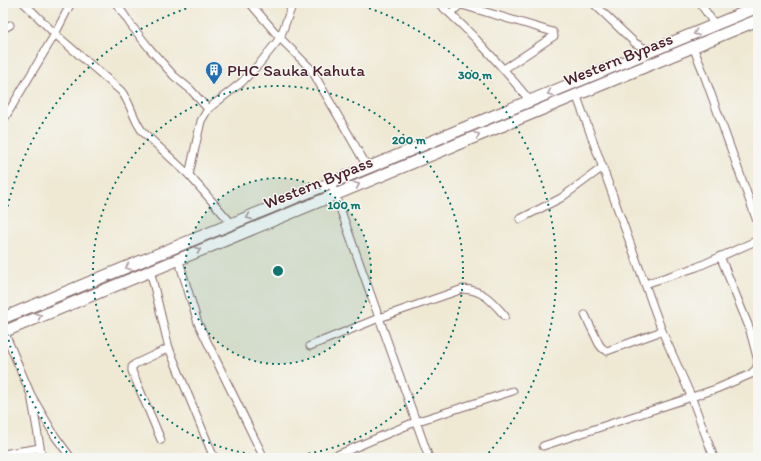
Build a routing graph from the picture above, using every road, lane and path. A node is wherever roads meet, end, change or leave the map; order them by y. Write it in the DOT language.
graph roads {
  1 [pos="24,3"];
  2 [pos="71,3"];
  3 [pos="116,3"];
  4 [pos="250,3"];
  5 [pos="293,3"];
  6 [pos="438,3"];
  7 [pos="482,3"];
  8 [pos="593,3"];
  9 [pos="700,3"];
  10 [pos="758,7"];
  11 [pos="476,9"];
  12 [pos="451,14"];
  13 [pos="758,20"];
  14 [pos="10,24"];
  15 [pos="715,25"];
  16 [pos="3,29"];
  17 [pos="55,34"];
  18 [pos="280,38"];
  19 [pos="636,43"];
  20 [pos="693,47"];
  21 [pos="651,50"];
  22 [pos="632,58"];
  23 [pos="504,69"];
  24 [pos="576,94"];
  25 [pos="531,102"];
  26 [pos="208,109"];
  27 [pos="3,121"];
  28 [pos="603,167"];
  29 [pos="368,168"];
  30 [pos="189,175"];
  31 [pos="331,184"];
  32 [pos="335,194"];
  33 [pos="520,219"];
  34 [pos="758,222"];
  35 [pos="232,224"];
  36 [pos="758,240"];
  37 [pos="720,256"];
  38 [pos="178,258"];
  39 [pos="150,270"];
  40 [pos="645,284"];
  41 [pos="585,315"];
  42 [pos="505,316"];
  43 [pos="3,318"];
  44 [pos="379,318"];
  45 [pos="3,331"];
  46 [pos="662,331"];
  47 [pos="310,346"];
  48 [pos="169,348"];
  49 [pos="758,362"];
  50 [pos="513,392"];
  51 [pos="31,395"];
  52 [pos="691,396"];
  53 [pos="415,422"];
  54 [pos="161,440"];
  55 [pos="543,446"];
  56 [pos="40,448"];
  57 [pos="3,454"];
  58 [pos="42,458"];
  59 [pos="71,458"];
  60 [pos="214,458"];
  61 [pos="264,458"];
  62 [pos="330,458"];
  63 [pos="429,458"];
  64 [pos="714,458"];
  1 -- 17 [label="street"];
  2 -- 17 [label="street"];
  3 -- 26 [label="street"];
  4 -- 18 [label="street"];
  5 -- 18 [label="street"];
  6 -- 12 [label="street"];
  7 -- 11 [label="street"];
  8 -- 19 [label="street"];
  9 -- 15 [label="street"];
  10 -- 15 [label="main road, Western Bypass"];
  11 -- 12 [label="street"];
  11 -- 23 [label="street"];
  12 -- 23 [label="street"];
  13 -- 20 [label="main road, Western Bypass"];
  14 -- 16 [label="street"];
  15 -- 21 [label="main road, Western Bypass, one-way"];
  17 -- 27 [label="street"];
  17 -- 30 [label="street"];
  18 -- 26 [label="street"];
  18 -- 29 [label="street"];
  19 -- 21 [label="street"];
  19 -- 22 [label="street"];
  20 -- 24 [label="main road, Western Bypass"];
  20 -- 34 [label="street"];
  21 -- 22 [label="main road, Western Bypass"];
  22 -- 25 [label="main road, Western Bypass, one-way"];
  23 -- 25 [label="street"];
  24 -- 28 [label="street"];
  32 -- 24 [label="main road, Western Bypass, one-way"];
  25 -- 29 [label="main road, Western Bypass"];
  26 -- 30 [label="street"];
  28 -- 33 [label="street"];
  28 -- 40 [label="street"];
  29 -- 31 [label="main road, Western Bypass"];
  30 -- 35 [label="street"];
  31 -- 32 [label="street"];
  31 -- 35 [label="main road, Western Bypass, one-way"];
  38 -- 32 [label="main road, Western Bypass, one-way"];
  32 -- 44 [label="street"];
  35 -- 43 [label="main road, Western Bypass, one-way"];
  36 -- 37 [label="street"];
  37 -- 40 [label="street"];
  37 -- 49 [label="street"];
  38 -- 39 [label="main road, Western Bypass"];
  38 -- 61 [label="street"];
  45 -- 39 [label="main road, Western Bypass, one-way"];
  39 -- 48 [label="street"];
  40 -- 46 [label="street"];
  41 -- 46 [label="street"];
  42 -- 44 [label="street"];
  44 -- 47 [label="street"];
  44 -- 53 [label="street"];
  45 -- 51 [label="street"];
  46 -- 52 [label="street"];
  48 -- 54 [label="street"];
  48 -- 60 [label="street"];
  49 -- 52 [label="street"];
  50 -- 53 [label="street"];
  51 -- 56 [label="street"];
  51 -- 59 [label="street"];
  52 -- 55 [label="street"];
  52 -- 64 [label="street"];
  53 -- 62 [label="street"];
  53 -- 63 [label="street"];
  56 -- 57 [label="street"];
  56 -- 58 [label="street"];
}
